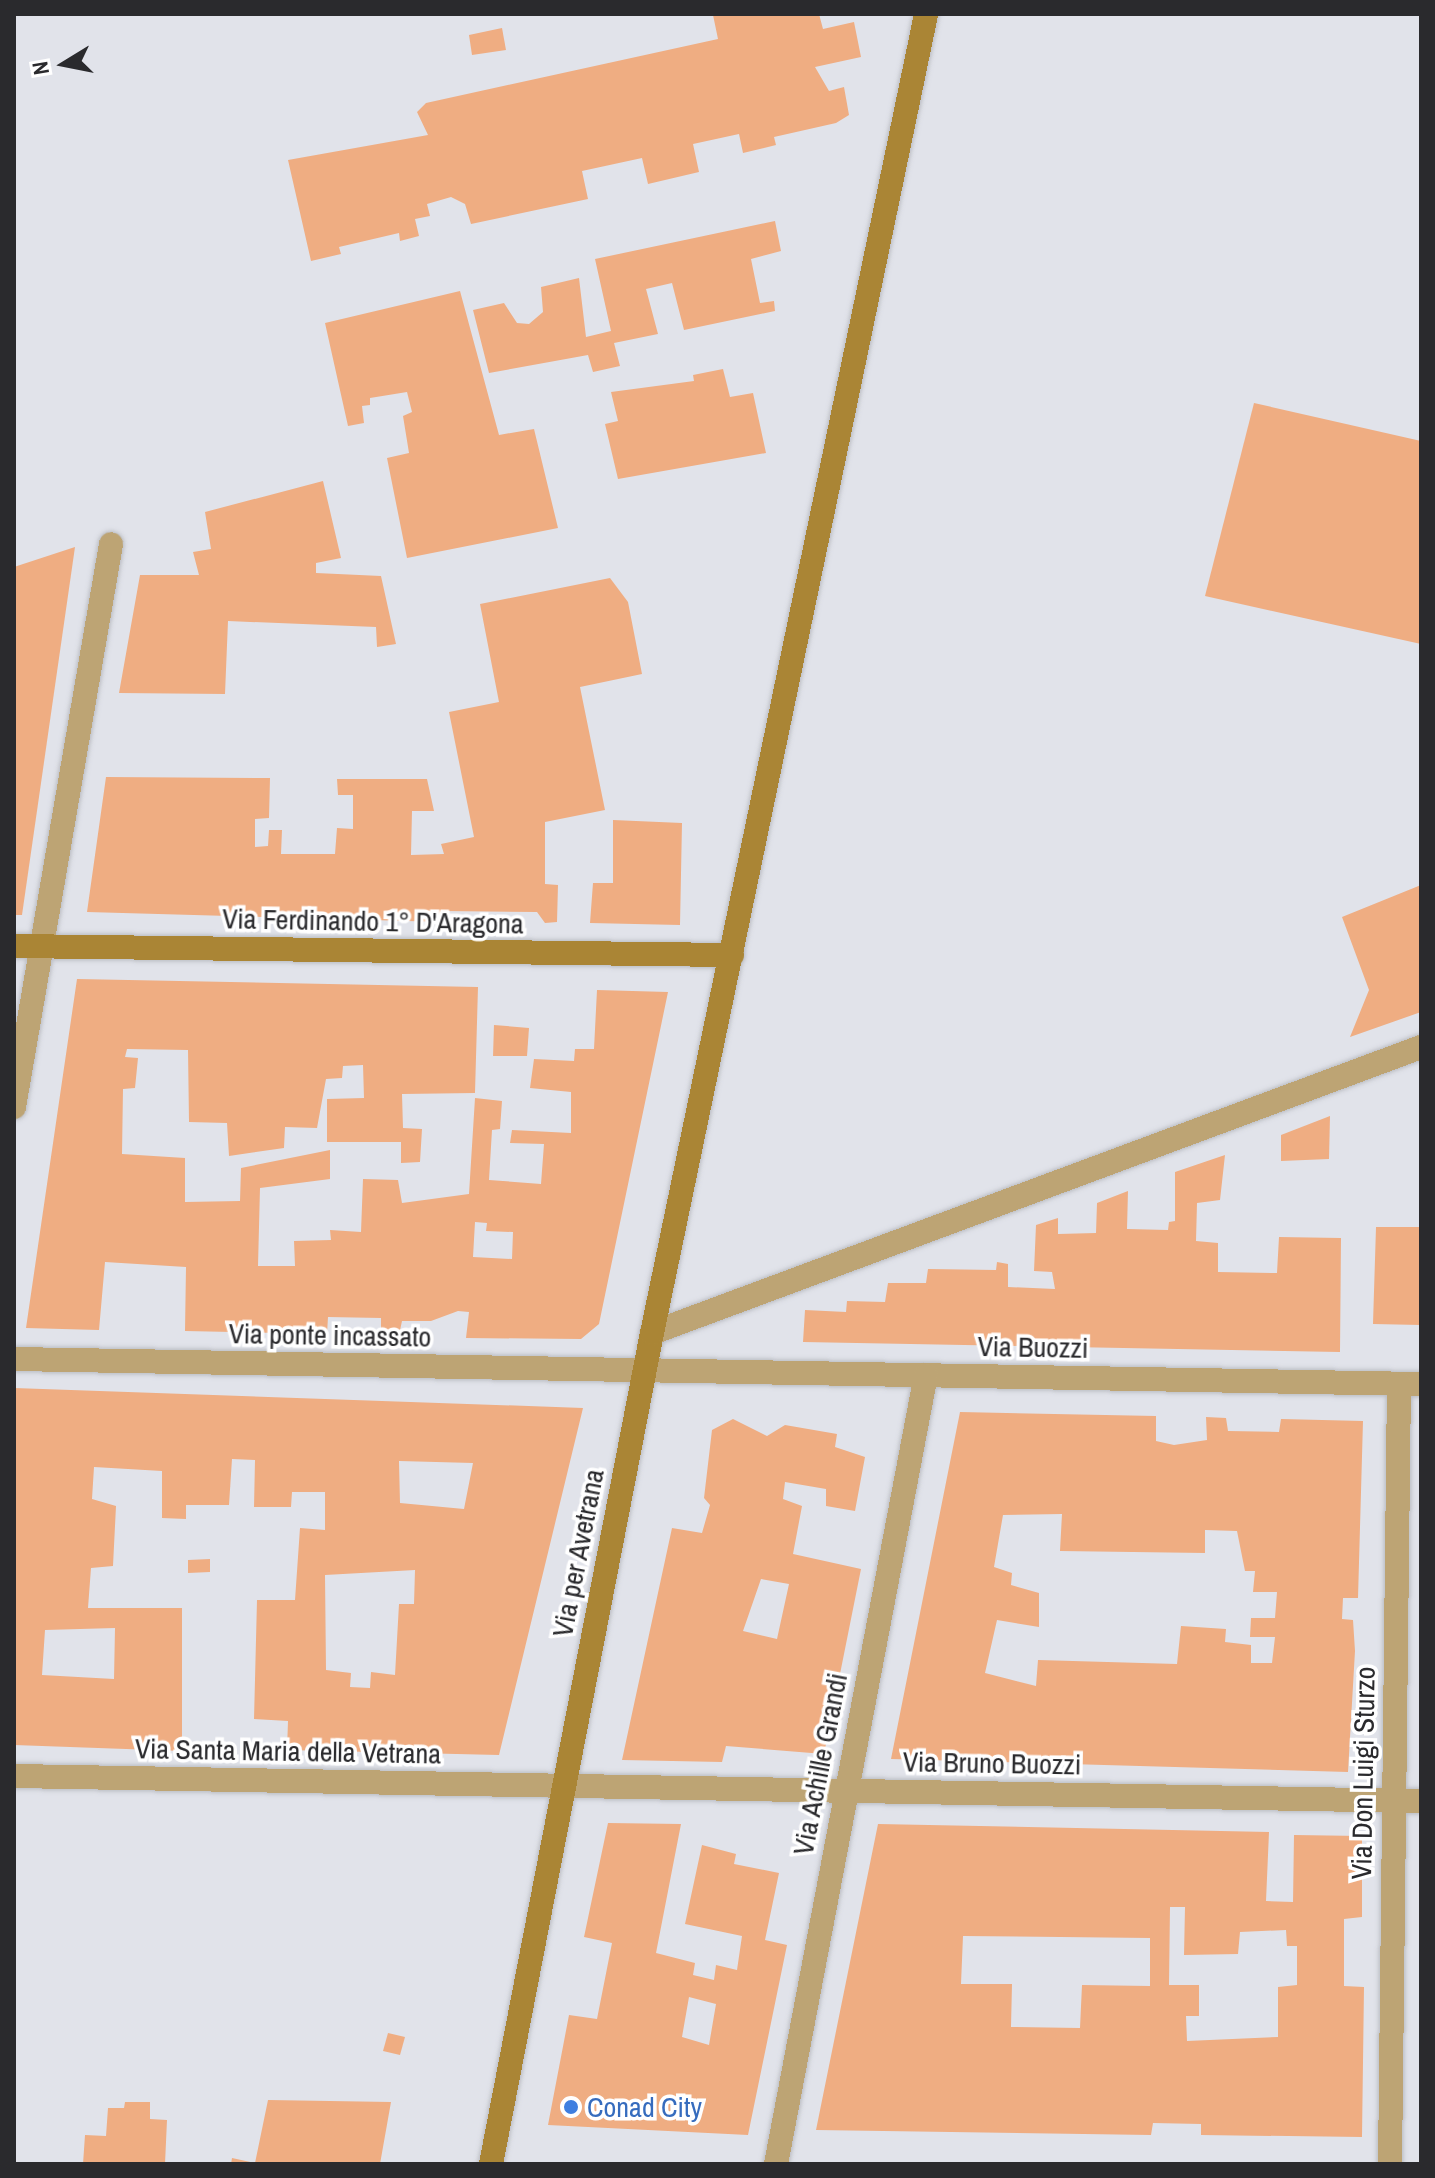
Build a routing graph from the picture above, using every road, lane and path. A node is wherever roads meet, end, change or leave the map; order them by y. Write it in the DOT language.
graph roads {
  1 [pos="926,14"];
  2 [pos="111,544"];
  3 [pos="14,946"];
  4 [pos="45,947"];
  5 [pos="732,955"];
  6 [pos="1421,1047"];
  7 [pos="14,1107"];
  8 [pos="652,1333"];
  9 [pos="14,1359"];
  10 [pos="645,1371"];
  11 [pos="926,1375"];
  12 [pos="1410,1384"];
  13 [pos="14,1776"];
  14 [pos="561,1787"];
  15 [pos="844,1789"];
  16 [pos="1393,1801"];
  17 [pos="1421,1801"];
  18 [pos="491,2164"];
  19 [pos="776,2164"];
  20 [pos="1390,2164"];
  1 -- 5 [label="street, Via per Avetrana"];
  2 -- 4 [label="street"];
  3 -- 4 [label="street, Via Ferdinando 1° D'Aragona"];
  4 -- 5 [label="street, Via Ferdinando 1° D'Aragona"];
  4 -- 7 [label="street"];
  5 -- 8 [label="street, Via per Avetrana"];
  6 -- 8 [label="street"];
  8 -- 10 [label="street, Via per Avetrana"];
  9 -- 10 [label="street, Via ponte incassato"];
  10 -- 11 [label="street, Via Buozzi"];
  10 -- 14 [label="street, Via per Avetrana"];
  11 -- 12 [label="street, Via Buozzi"];
  11 -- 15 [label="street, Via Achille Grandi"];
  12 -- 16 [label="street, Via Don Luigi Sturzo"];
  13 -- 14 [label="street, Via Santa Maria della Vetrana"];
  14 -- 15 [label="street, Via Bruno Buozzi"];
  14 -- 18 [label="street, Via per Avetrana"];
  15 -- 16 [label="street, Via Bruno Buozzi"];
  15 -- 19 [label="street, Via Achille Grandi"];
  16 -- 17 [label="street, Via Bruno Buozzi"];
  16 -- 20 [label="street, Via Don Luigi Sturzo"];
}
